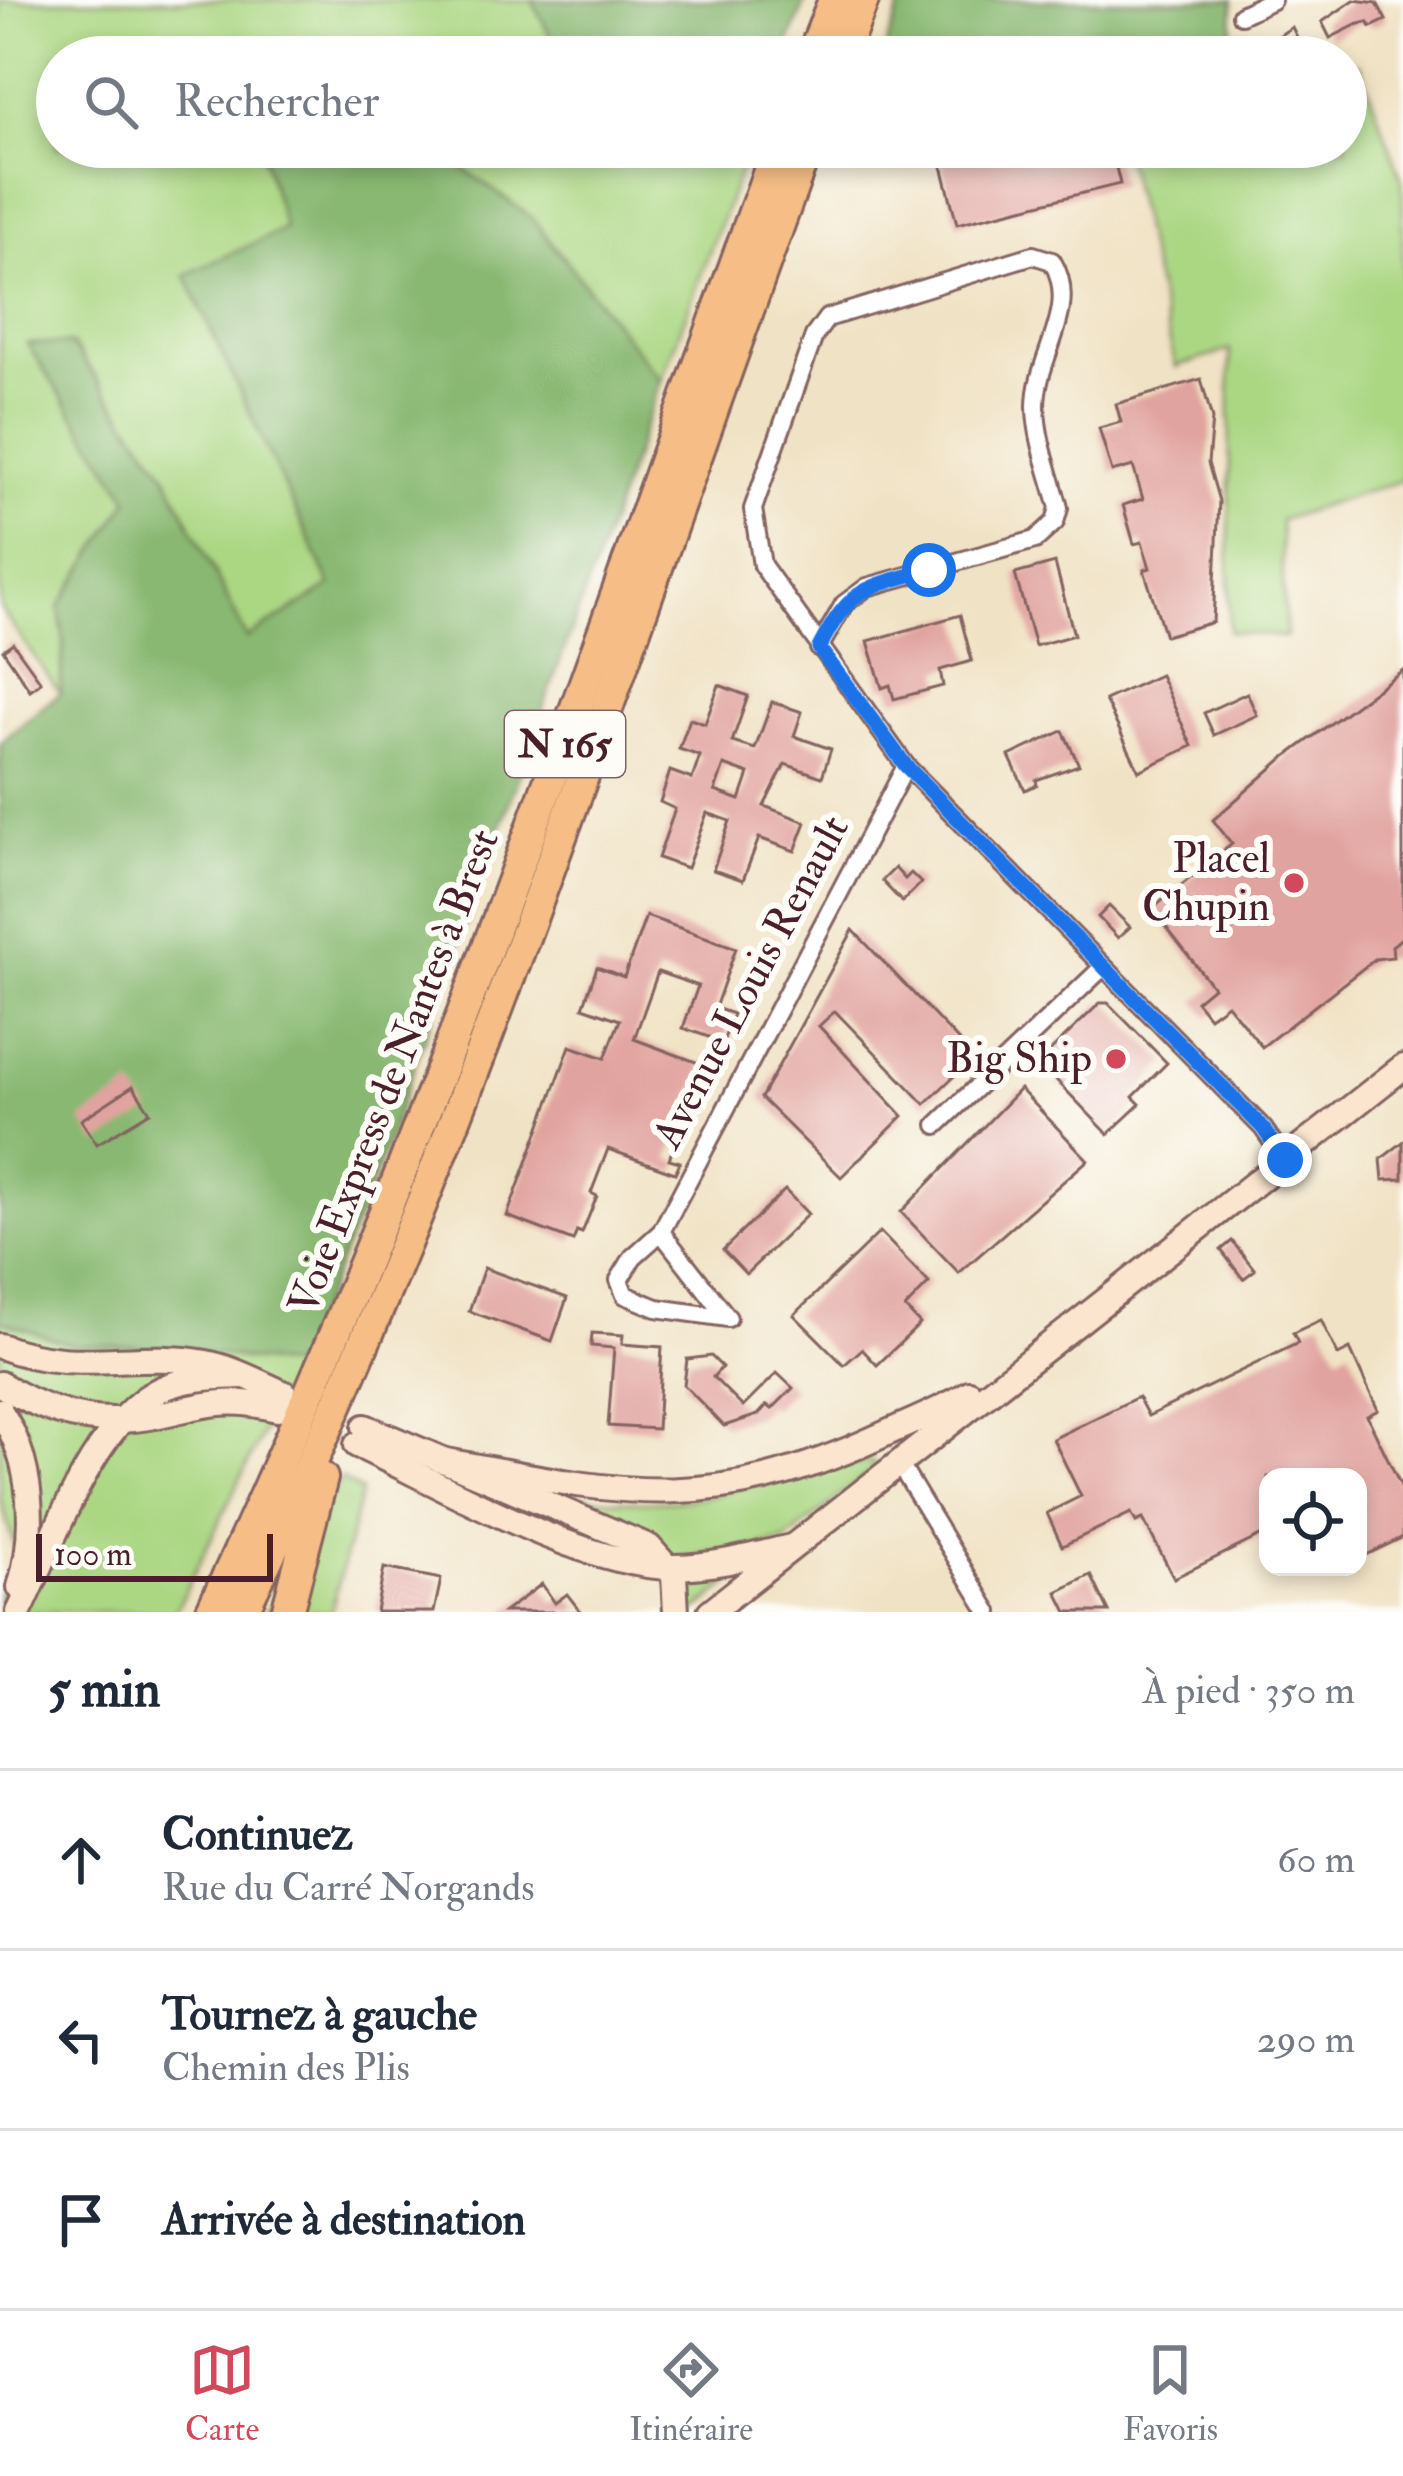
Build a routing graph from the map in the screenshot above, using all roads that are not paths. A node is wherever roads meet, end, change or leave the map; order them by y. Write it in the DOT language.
graph roads {
  1 [pos="834,0"];
  2 [pos="863,0"];
  3 [pos="1272,0"];
  4 [pos="1241,15"];
  5 [pos="820,36"];
  6 [pos="849,36"];
  7 [pos="770,168"];
  8 [pos="799,168"];
  9 [pos="819,648"];
  10 [pos="906,766"];
  11 [pos="1102,968"];
  12 [pos="1403,1066"];
  13 [pos="937,1125"];
  14 [pos="1285,1160"];
  15 [pos="661,1232"];
  16 [pos="1057,1337"];
  17 [pos="0,1346"];
  18 [pos="361,1348"];
  19 [pos="51,1361"];
  20 [pos="243,1376"];
  21 [pos="0,1384"];
  22 [pos="31,1401"];
  23 [pos="0,1412"];
  24 [pos="120,1420"];
  25 [pos="878,1437"];
  26 [pos="441,1460"];
  27 [pos="899,1465"];
  28 [pos="799,1545"];
  29 [pos="670,1568"];
  30 [pos="15,1612"];
  31 [pos="211,1612"];
  32 [pos="242,1612"];
  33 [pos="287,1612"];
  34 [pos="676,1612"];
  35 [pos="710,1612"];
  36 [pos="989,1612"];
  1 -- 5 [label="highway"];
  2 -- 6 [label="highway"];
  3 -- 4 [label="street"];
  7 -- 31 [label="highway, Voie Express de Nantes à Brest / N 165"];
  8 -- 18 [label="highway, Voie Express de Nantes à Brest / N 165"];
  9 -- 9 [label="street"];
  9 -- 10 [label="street"];
  10 -- 11 [label="street"];
  10 -- 15 [label="street, Avenue Louis Renault"];
  11 -- 13 [label="street"];
  11 -- 14 [label="street"];
  12 -- 14 [label="main road"];
  14 -- 16 [label="main road"];
  15 -- 15 [label="street, Avenue Louis Renault"];
  16 -- 25 [label="main road"];
  16 -- 27 [label="main road"];
  17 -- 19 [label="main road"];
  18 -- 32 [label="highway, Voie Express de Nantes à Brest / N 165"];
  18 -- 33 [label="highway"];
  19 -- 20 [label="main road"];
  19 -- 22 [label="main road"];
  20 -- 24 [label="main road"];
  20 -- 24 [label="main road"];
  21 -- 22 [label="main road"];
  22 -- 24 [label="main road"];
  23 -- 30 [label="main road"];
  24 -- 30 [label="main road"];
  25 -- 26 [label="main road"];
  25 -- 27 [label="main road"];
  26 -- 29 [label="main road"];
  26 -- 29 [label="main road"];
  27 -- 28 [label="main road"];
  27 -- 36 [label="street"];
  28 -- 29 [label="main road"];
  28 -- 35 [label="main road"];
  29 -- 34 [label="main road"];
}
